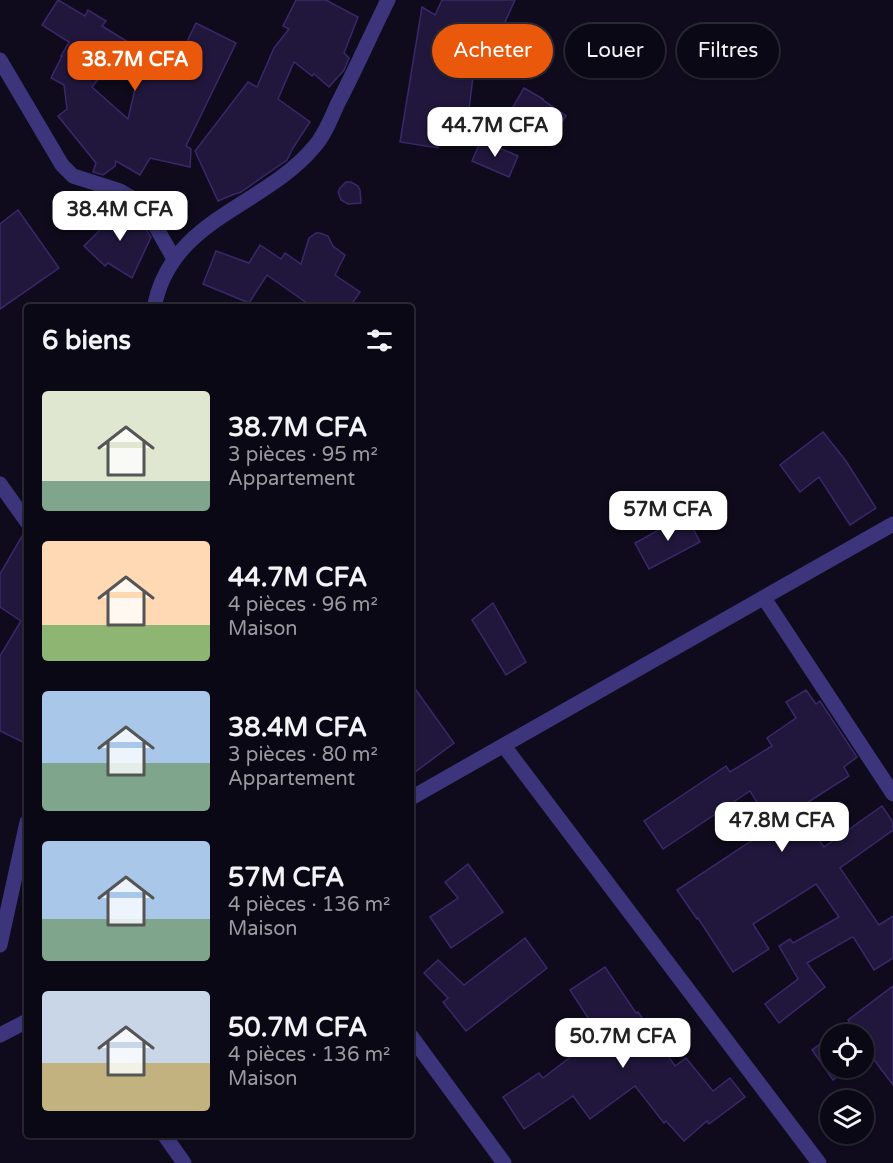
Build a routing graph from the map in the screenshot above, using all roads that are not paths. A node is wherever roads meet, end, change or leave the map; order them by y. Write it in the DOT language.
graph roads {
  1 [pos="388,0"];
  2 [pos="0,60"];
  3 [pos="174,259"];
  4 [pos="155,304"];
  5 [pos="0,484"];
  6 [pos="24,518"];
  7 [pos="893,524"];
  8 [pos="764,598"];
  9 [pos="504,746"];
  10 [pos="893,794"];
  11 [pos="414,796"];
  12 [pos="24,832"];
  13 [pos="5,895"];
  14 [pos="0,945"];
  15 [pos="24,1023"];
  16 [pos="0,1035"];
  17 [pos="414,1040"];
  18 [pos="166,1138"];
  19 [pos="184,1163"];
  20 [pos="504,1163"];
  21 [pos="819,1163"];
  1 -- 3 [label="street"];
  2 -- 3 [label="street"];
  3 -- 4 [label="street"];
  5 -- 6 [label="street"];
  7 -- 8 [label="street"];
  8 -- 9 [label="street"];
  8 -- 10 [label="street"];
  9 -- 11 [label="street"];
  9 -- 21 [label="street"];
  12 -- 13 [label="street"];
  13 -- 14 [label="street"];
  15 -- 16 [label="street"];
  17 -- 20 [label="street"];
  18 -- 19 [label="street"];
}
